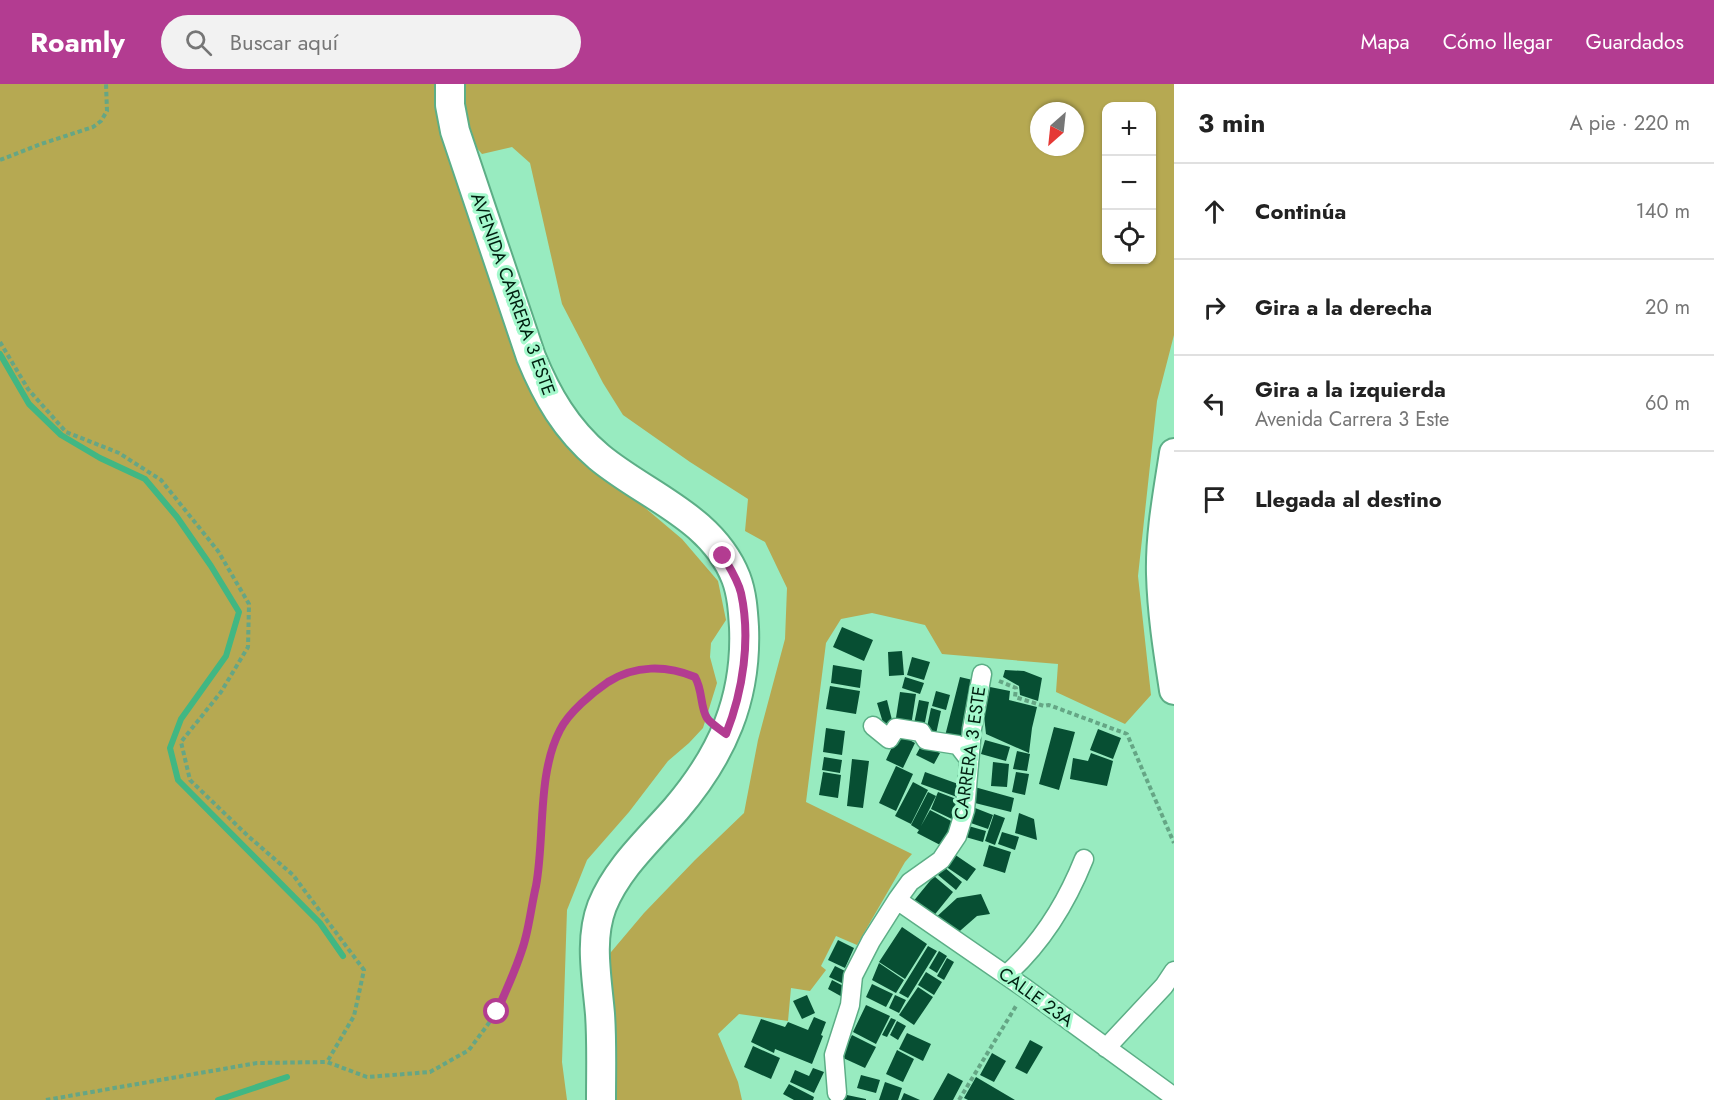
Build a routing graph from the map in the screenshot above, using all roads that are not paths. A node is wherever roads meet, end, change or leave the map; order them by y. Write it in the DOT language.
graph roads {
  1 [pos="450,84"];
  2 [pos="1174,453"];
  3 [pos="982,674"];
  4 [pos="1174,690"];
  5 [pos="873,726"];
  6 [pos="968,758"];
  7 [pos="1084,859"];
  8 [pos="897,900"];
  9 [pos="1174,971"];
  10 [pos="1006,975"];
  11 [pos="1106,1048"];
  12 [pos="837,1093"];
  13 [pos="1174,1097"];
  14 [pos="601,1100"];
  1 -- 14 [label="main road, AVENIDA CARRERA 3 ESTE"];
  2 -- 4 [label="main road"];
  3 -- 6 [label="street, CARRERA 3 ESTE"];
  5 -- 6 [label="street"];
  6 -- 8 [label="street, CARRERA 3 ESTE"];
  7 -- 10 [label="street"];
  8 -- 10 [label="street, CALLE 23A"];
  8 -- 12 [label="street, CARRERA 3 ESTE"];
  9 -- 11 [label="street"];
  10 -- 11 [label="street, CALLE 23A"];
  11 -- 13 [label="street, CALLE 23A"];
}
